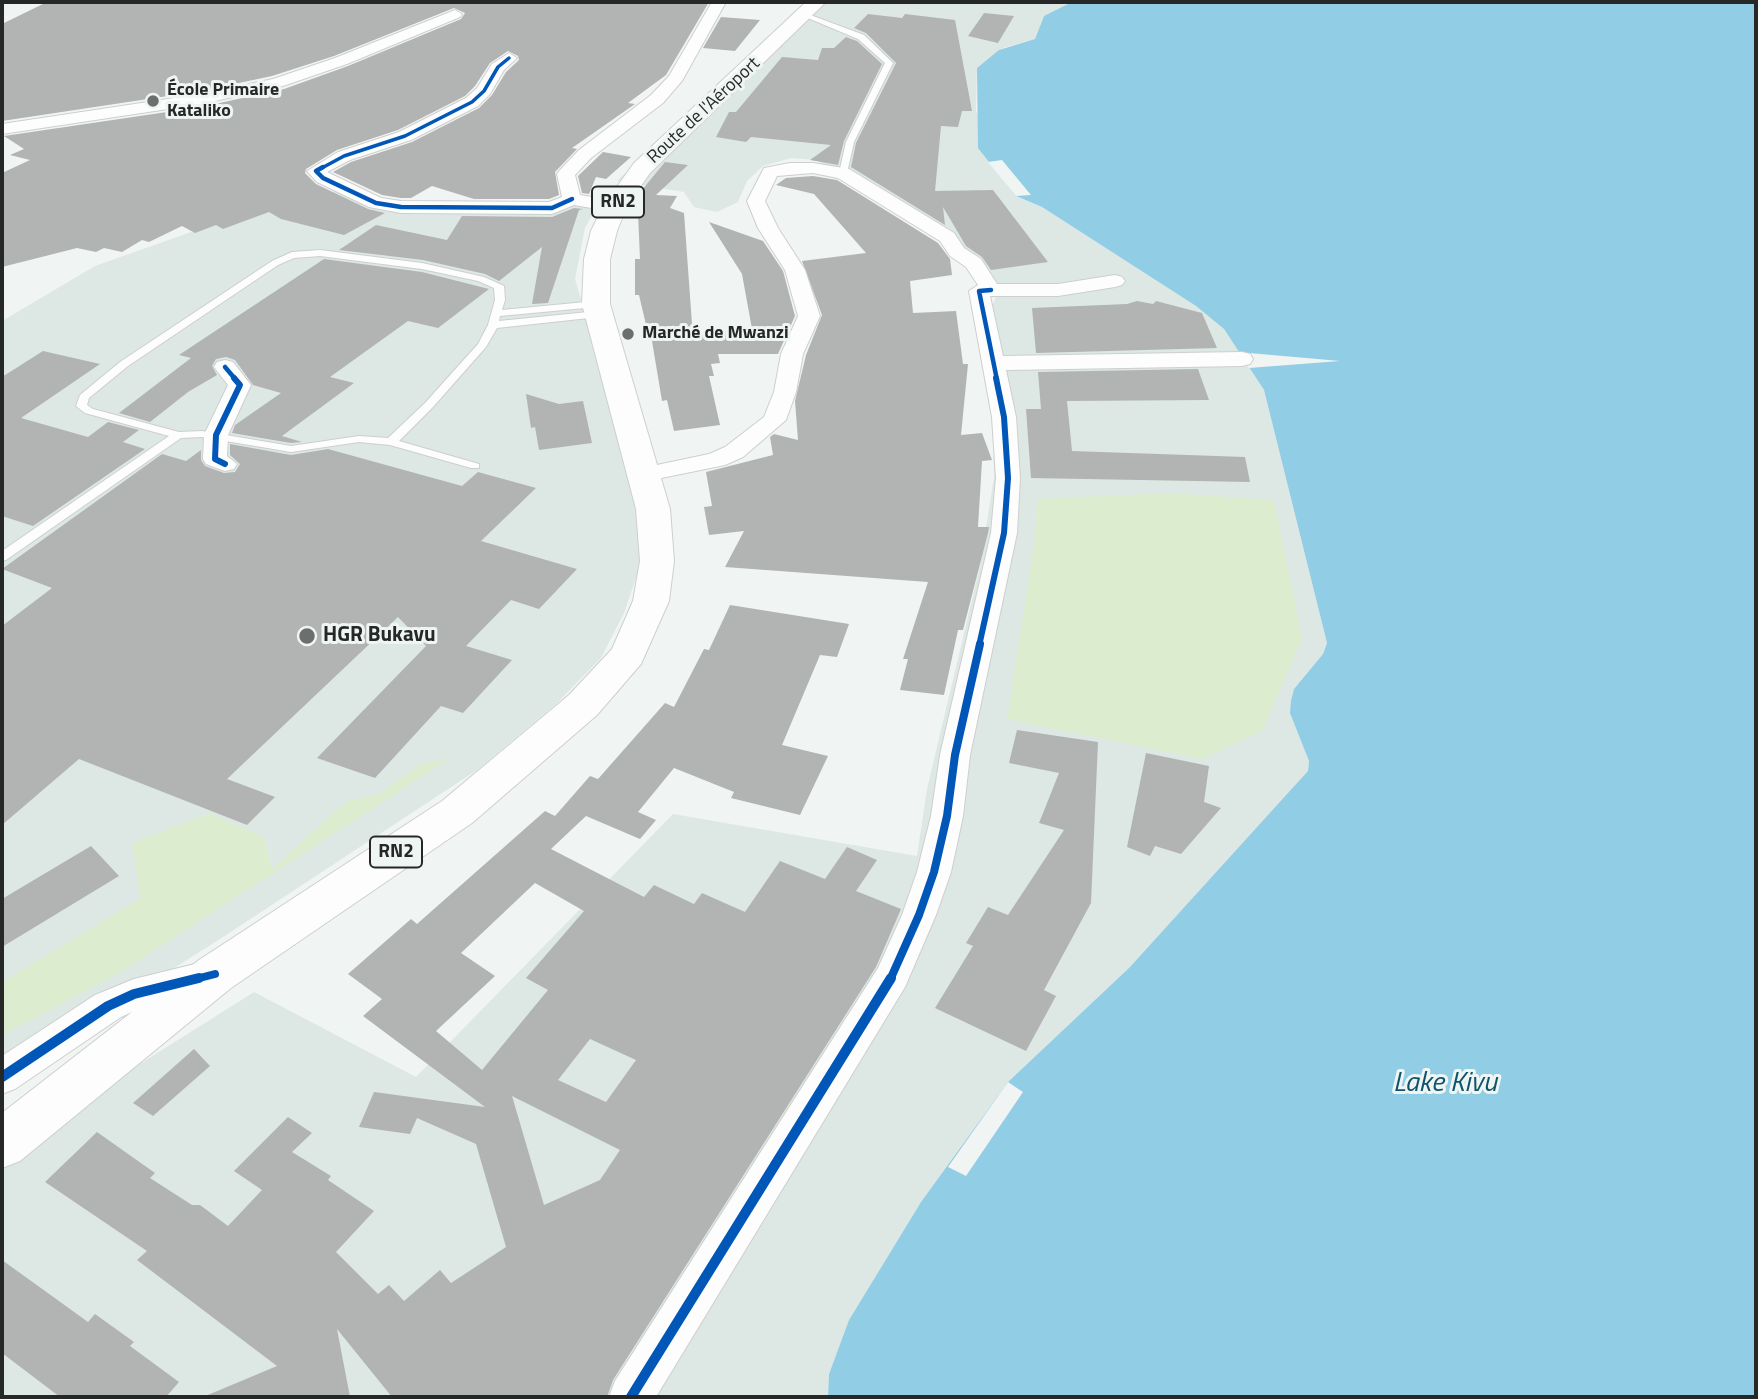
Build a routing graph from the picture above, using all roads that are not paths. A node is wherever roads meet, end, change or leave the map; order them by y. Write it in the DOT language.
graph roads {
  1 [pos="719,2"];
  2 [pos="811,8"];
  3 [pos="455,14"];
  4 [pos="509,58"];
  5 [pos="2,130"];
  6 [pos="843,173"];
  7 [pos="572,199"];
  8 [pos="615,206"];
  9 [pos="1115,281"];
  10 [pos="991,290"];
  11 [pos="597,309"];
  12 [pos="494,320"];
  13 [pos="1242,359"];
  14 [pos="995,363"];
  15 [pos="225,367"];
  16 [pos="178,435"];
  17 [pos="216,435"];
  18 [pos="391,442"];
  19 [pos="225,464"];
  20 [pos="475,466"];
  21 [pos="642,475"];
  22 [pos="2,556"];
  23 [pos="215,974"];
  24 [pos="2,1077"];
  25 [pos="2,1144"];
  26 [pos="631,1397"];
  1 -- 7 [label="street"];
  2 -- 6 [label="lane"];
  2 -- 8 [label="highway, Route de l'Aéroport / RN2"];
  3 -- 5 [label="street"];
  4 -- 7 [label="street"];
  6 -- 10 [label="street"];
  6 -- 21 [label="street"];
  7 -- 8 [label="street"];
  8 -- 11 [label="highway, Route de l'Aéroport / RN2"];
  9 -- 10 [label="street"];
  10 -- 14 [label="street"];
  11 -- 12 [label="lane"];
  11 -- 21 [label="highway, Route de l'Aéroport / RN2"];
  12 -- 16 [label="lane"];
  12 -- 18 [label="lane"];
  13 -- 14 [label="street"];
  14 -- 26 [label="street"];
  15 -- 17 [label="street"];
  16 -- 17 [label="lane"];
  16 -- 22 [label="lane"];
  17 -- 18 [label="lane"];
  17 -- 19 [label="street"];
  18 -- 20 [label="lane"];
  21 -- 23 [label="highway, RN2"];
  23 -- 24 [label="street"];
  23 -- 25 [label="highway, RN2"];
}
